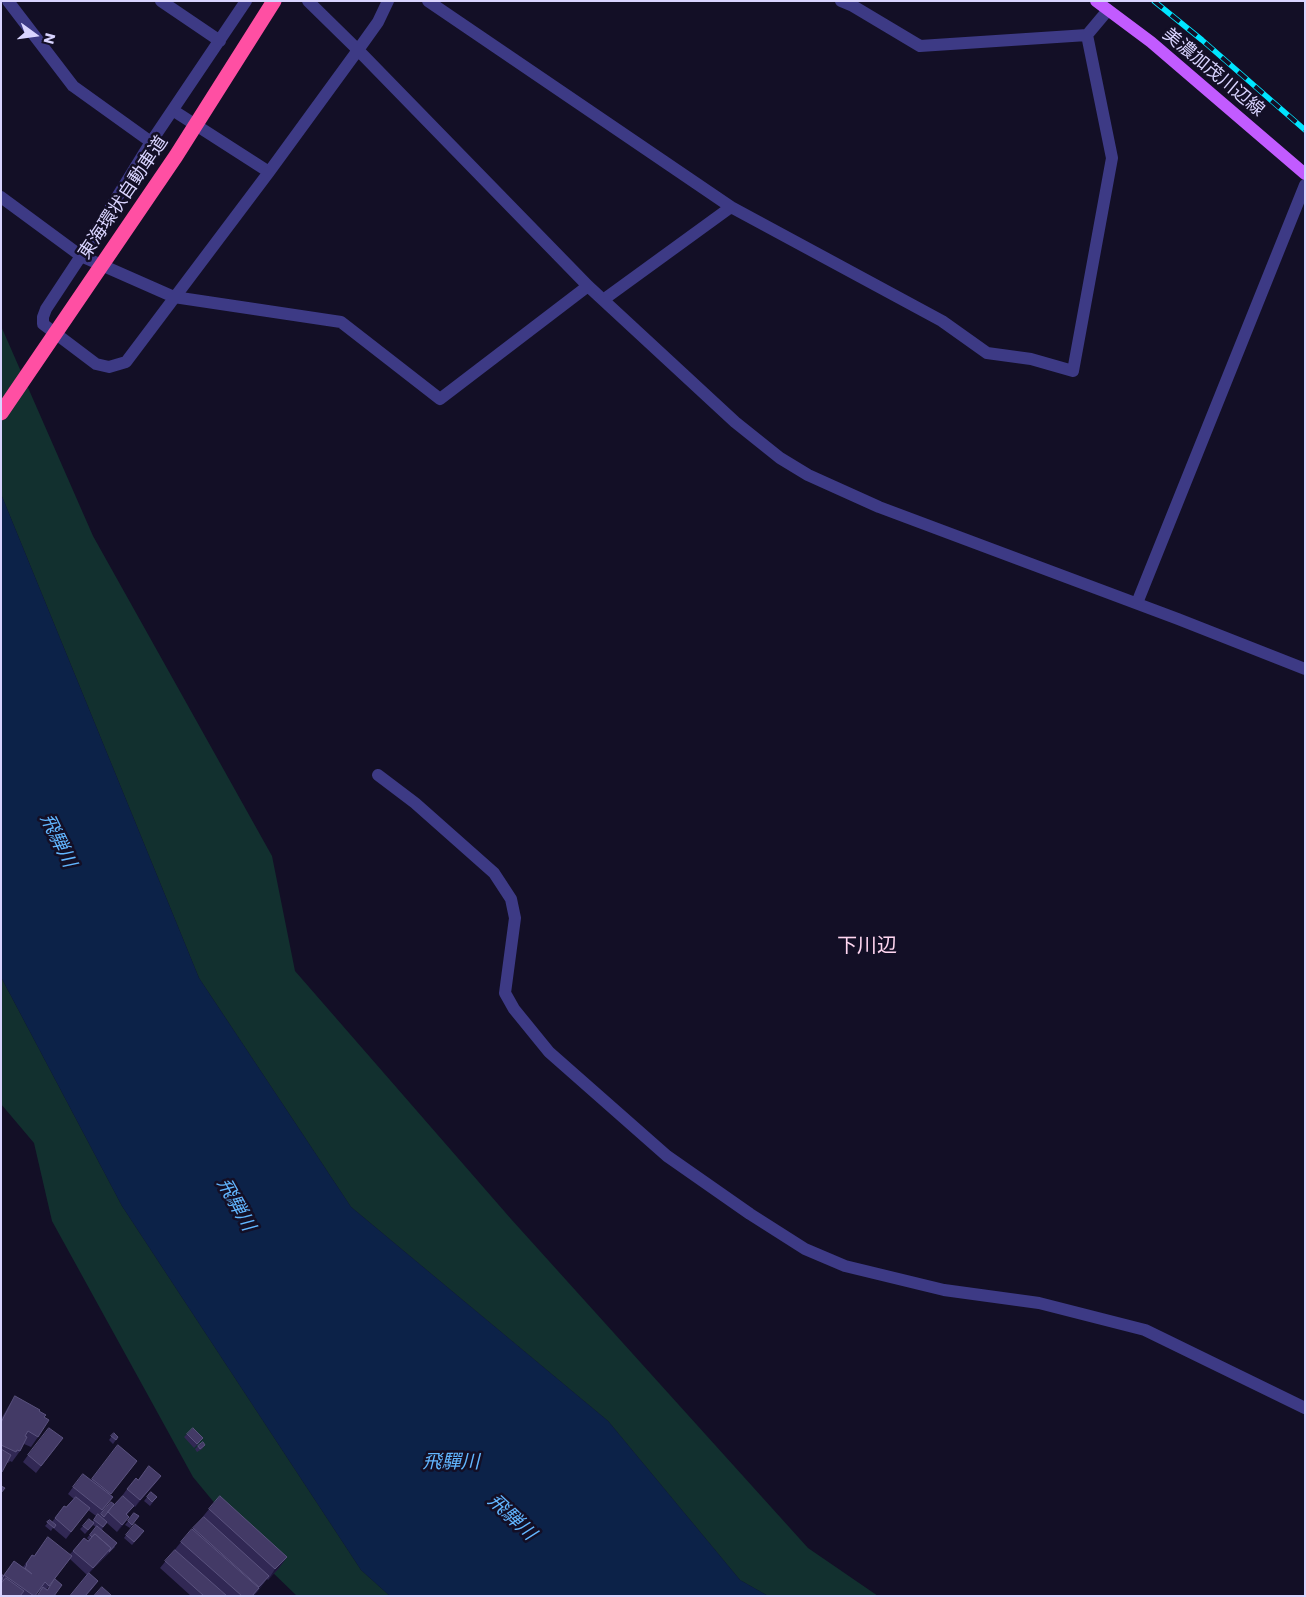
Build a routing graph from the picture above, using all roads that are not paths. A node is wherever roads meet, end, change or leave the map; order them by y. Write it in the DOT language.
graph roads {
  1 [pos="8,1"];
  2 [pos="161,1"];
  3 [pos="246,1"];
  4 [pos="274,1"];
  5 [pos="308,1"];
  6 [pos="388,1"];
  7 [pos="428,1"];
  8 [pos="841,1"];
  9 [pos="1096,1"];
  10 [pos="1108,10"];
  11 [pos="1087,35"];
  12 [pos="220,41"];
  13 [pos="358,50"];
  14 [pos="174,110"];
  15 [pos="151,142"];
  16 [pos="270,172"];
  17 [pos="1305,174"];
  18 [pos="1305,185"];
  19 [pos="1,197"];
  20 [pos="731,207"];
  21 [pos="81,256"];
  22 [pos="588,286"];
  23 [pos="174,296"];
  24 [pos="603,300"];
  25 [pos="1,413"];
  26 [pos="1137,603"];
  27 [pos="1305,669"];
  28 [pos="378,775"];
  29 [pos="1305,1408"];
  1 -- 15 [label="street"];
  2 -- 12 [label="street"];
  3 -- 12 [label="street"];
  4 -- 25 [label="highway, 東海環状自動車道"];
  5 -- 13 [label="street"];
  6 -- 13 [label="street"];
  7 -- 20 [label="street"];
  8 -- 11 [label="street"];
  9 -- 10 [label="main road, 美濃加茂川辺線"];
  10 -- 11 [label="street"];
  10 -- 17 [label="main road, 美濃加茂川辺線"];
  11 -- 20 [label="street"];
  12 -- 14 [label="street"];
  13 -- 16 [label="street"];
  13 -- 22 [label="street"];
  14 -- 15 [label="street"];
  14 -- 16 [label="street"];
  15 -- 21 [label="street"];
  16 -- 23 [label="street"];
  18 -- 26 [label="street"];
  19 -- 21 [label="street"];
  20 -- 24 [label="street"];
  21 -- 23 [label="street"];
  21 -- 23 [label="street"];
  22 -- 23 [label="street"];
  22 -- 24 [label="street"];
  24 -- 26 [label="street"];
  26 -- 27 [label="street"];
  28 -- 29 [label="street"];
}
